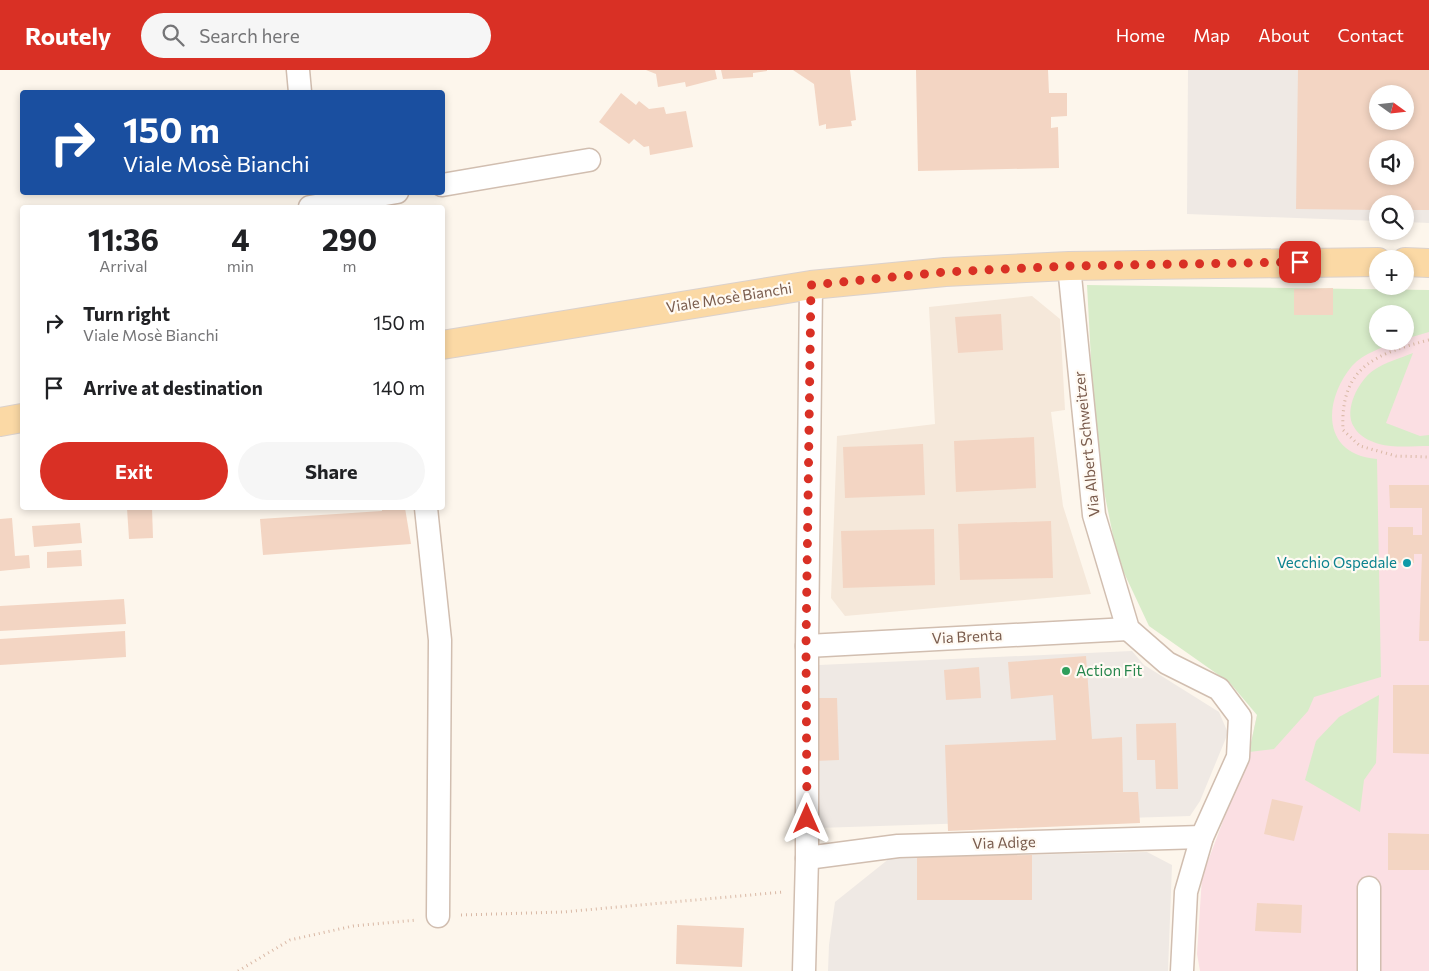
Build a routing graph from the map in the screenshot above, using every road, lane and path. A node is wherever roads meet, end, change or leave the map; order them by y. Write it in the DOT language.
graph roads {
  1 [pos="298,70"];
  2 [pos="300,90"];
  3 [pos="589,160"];
  4 [pos="445,184"];
  5 [pos="380,195"];
  6 [pos="322,205"];
  7 [pos="1369,262"];
  8 [pos="1414,262"];
  9 [pos="1429,263"];
  10 [pos="1069,266"];
  11 [pos="811,285"];
  12 [pos="1429,340"];
  13 [pos="445,344"];
  14 [pos="20,418"];
  15 [pos="0,422"];
  16 [pos="1429,457"];
  17 [pos="426,510"];
  18 [pos="1128,628"];
  19 [pos="806,646"];
  20 [pos="1202,836"];
  21 [pos="807,858"];
  22 [pos="1369,888"];
  23 [pos="806,890"];
  24 [pos="438,916"];
  25 [pos="238,971"];
  26 [pos="804,971"];
  27 [pos="1182,971"];
  28 [pos="1369,971"];
  1 -- 2 [label="street"];
  3 -- 4 [label="street"];
  5 -- 6 [label="street"];
  7 -- 10 [label="main road, Viale Mosè Bianchi"];
  8 -- 9 [label="main road"];
  10 -- 11 [label="main road, Viale Mosè Bianchi"];
  10 -- 18 [label="street, Via Albert Schweitzer"];
  11 -- 13 [label="main road, Viale Mosè Bianchi"];
  11 -- 19 [label="street"];
  12 -- 16 [label="path"];
  14 -- 15 [label="main road"];
  17 -- 24 [label="street"];
  18 -- 19 [label="street, Via Brenta"];
  18 -- 20 [label="street"];
  19 -- 21 [label="street"];
  20 -- 21 [label="street, Via Adige"];
  20 -- 27 [label="street"];
  21 -- 23 [label="street"];
  22 -- 28 [label="street"];
  23 -- 24 [label="path"];
  23 -- 26 [label="street"];
  24 -- 25 [label="path"];
}
